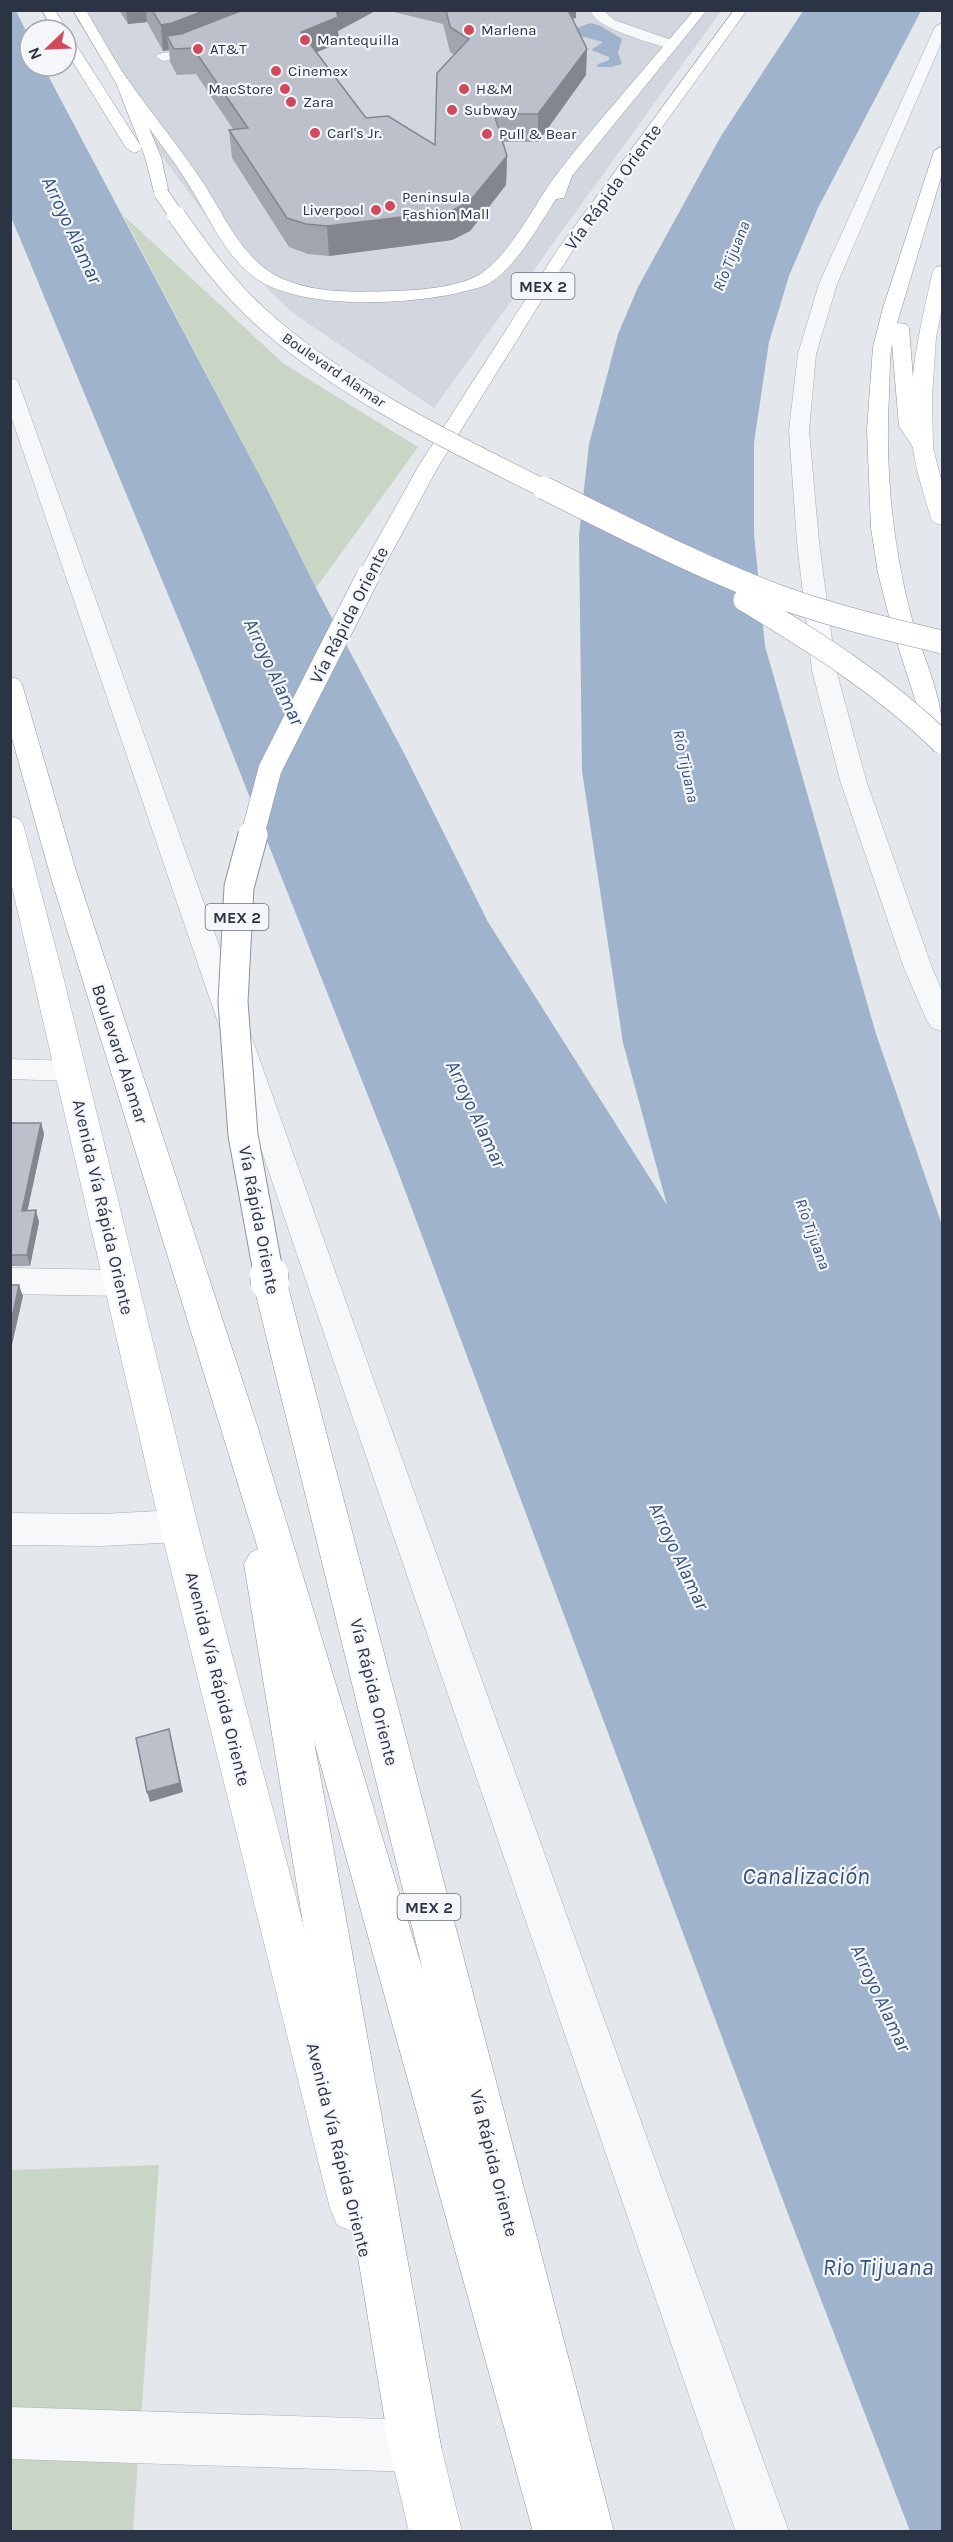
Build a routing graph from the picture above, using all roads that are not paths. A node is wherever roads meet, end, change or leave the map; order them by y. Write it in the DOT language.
graph roads {
  1 [pos="67,10"];
  2 [pos="79,10"];
  3 [pos="597,10"];
  4 [pos="701,10"];
  5 [pos="741,10"];
  6 [pos="639,17"];
  7 [pos="942,27"];
  8 [pos="629,30"];
  9 [pos="223,37"];
  10 [pos="672,45"];
  11 [pos="163,57"];
  12 [pos="78,59"];
  13 [pos="109,62"];
  14 [pos="123,84"];
  15 [pos="942,151"];
  16 [pos="564,175"];
  17 [pos="161,193"];
  18 [pos="548,230"];
  19 [pos="538,262"];
  20 [pos="942,271"];
  21 [pos="891,308"];
  22 [pos="526,311"];
  23 [pos="10,384"];
  24 [pos="922,448"];
  25 [pos="584,508"];
  26 [pos="942,519"];
  27 [pos="942,642"];
  28 [pos="10,684"];
  29 [pos="942,744"];
  30 [pos="10,770"];
  31 [pos="10,824"];
  32 [pos="73,909"];
  33 [pos="942,1021"];
  34 [pos="10,1069"];
  35 [pos="71,1071"];
  36 [pos="10,1281"];
  37 [pos="121,1283"];
  38 [pos="238,1420"];
  39 [pos="179,1526"];
  40 [pos="10,1529"];
  41 [pos="10,2433"];
  42 [pos="415,2446"];
  43 [pos="436,2532"];
  44 [pos="560,2532"];
  45 [pos="588,2532"];
  46 [pos="763,2532"];
  1 -- 13 [label="main road"];
  2 -- 13 [label="main road"];
  3 -- 8 [label="lane"];
  4 -- 10 [label="main road"];
  5 -- 22 [label="main road, Vía Rápida Oriente / MEX 2"];
  6 -- 8 [label="lane"];
  7 -- 33 [label="lane"];
  8 -- 10 [label="lane"];
  9 -- 11 [label="lane"];
  10 -- 16 [label="main road"];
  12 -- 17 [label="main road, Boulevard Alamar"];
  13 -- 14 [label="main road"];
  14 -- 16 [label="main road"];
  14 -- 17 [label="main road"];
  15 -- 21 [label="main road"];
  16 -- 18 [label="main road"];
  17 -- 25 [label="main road, Boulevard Alamar, bridge"];
  19 -- 22 [label="main road"];
  20 -- 24 [label="main road"];
  21 -- 24 [label="main road"];
  21 -- 29 [label="main road"];
  22 -- 45 [label="main road, Vía Rápida Oriente / MEX 2, bridge"];
  23 -- 46 [label="lane"];
  24 -- 26 [label="main road"];
  25 -- 27 [label="main road, bridge"];
  25 -- 29 [label="main road, bridge"];
  28 -- 32 [label="main road, Boulevard Alamar"];
  30 -- 32 [label="main road"];
  31 -- 35 [label="main road, Avenida Vía Rápida Oriente"];
  32 -- 38 [label="main road, Boulevard Alamar"];
  34 -- 35 [label="lane"];
  35 -- 37 [label="main road, Avenida Vía Rápida Oriente"];
  36 -- 37 [label="lane"];
  37 -- 39 [label="main road, Avenida Vía Rápida Oriente"];
  38 -- 42 [label="main road"];
  38 -- 44 [label="main road"];
  39 -- 40 [label="lane"];
  39 -- 42 [label="main road, Avenida Vía Rápida Oriente"];
  41 -- 42 [label="lane"];
  42 -- 43 [label="main road, Avenida Vía Rápida Oriente"];
}
